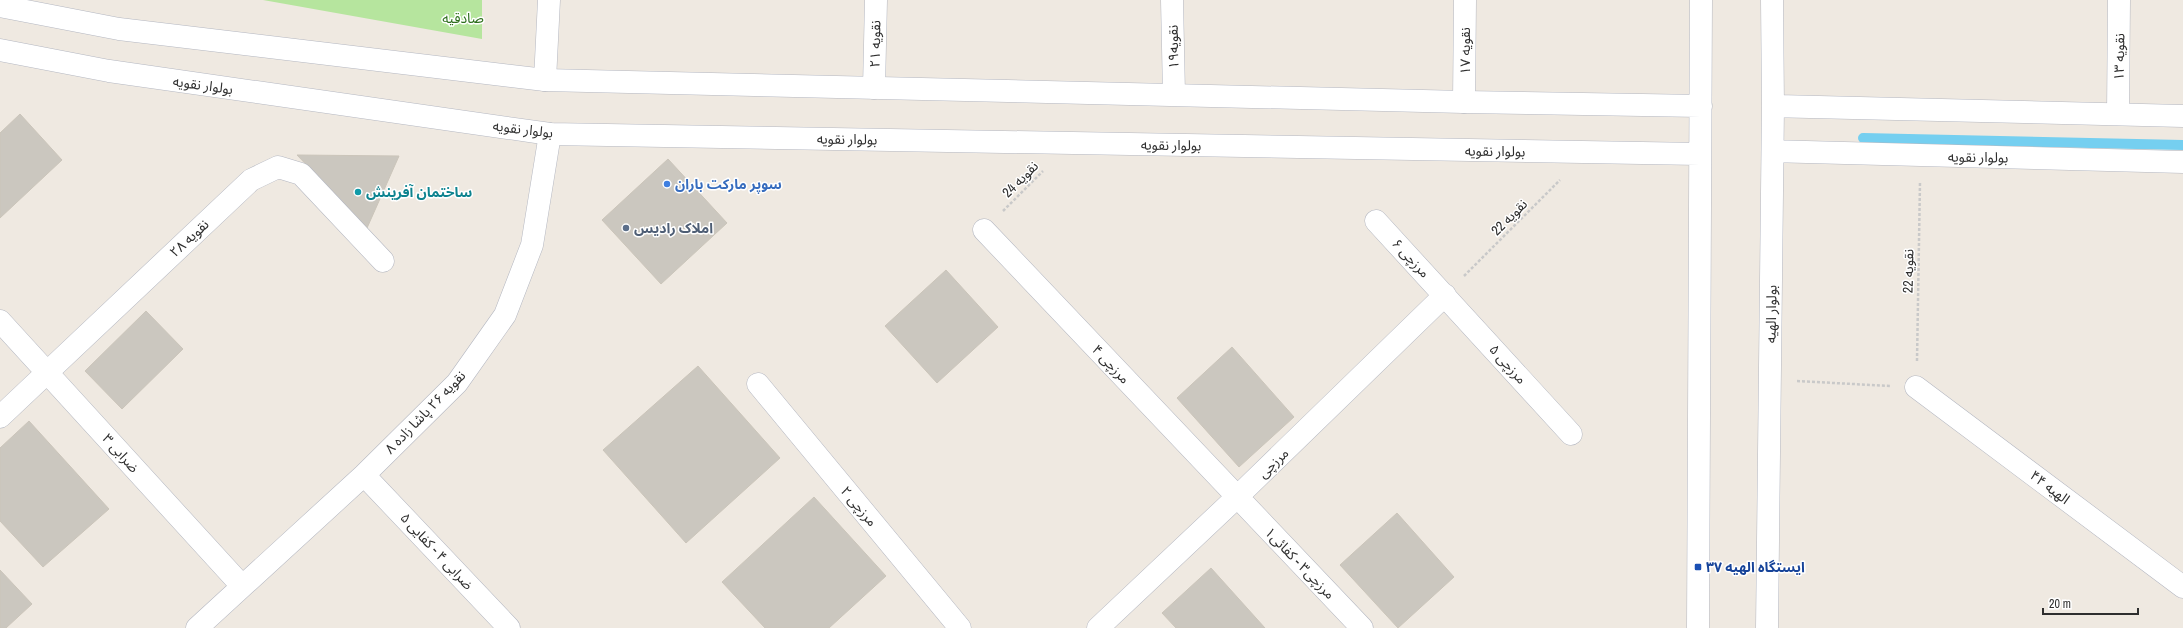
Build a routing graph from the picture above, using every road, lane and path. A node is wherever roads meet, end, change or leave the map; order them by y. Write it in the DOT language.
graph roads {
  1 [pos="549,0"];
  2 [pos="876,0"];
  3 [pos="1172,0"];
  4 [pos="1465,0"];
  5 [pos="1701,0"];
  6 [pos="1772,0"];
  7 [pos="2120,0"];
  8 [pos="0,6"];
  9 [pos="0,50"];
  10 [pos="546,80"];
  11 [pos="874,88"];
  12 [pos="1174,94"];
  13 [pos="1464,102"];
  14 [pos="1701,106"];
  15 [pos="1773,106"];
  16 [pos="2118,114"];
  17 [pos="2183,116"];
  18 [pos="550,134"];
  19 [pos="1070,143"];
  20 [pos="1773,151"];
  21 [pos="1587,152"];
  22 [pos="1700,154"];
  23 [pos="1921,155"];
  24 [pos="2183,162"];
  25 [pos="1376,221"];
  26 [pos="984,230"];
  27 [pos="383,261"];
  28 [pos="1445,295"];
  29 [pos="0,321"];
  30 [pos="47,372"];
  31 [pos="1770,380"];
  32 [pos="758,384"];
  33 [pos="1916,387"];
  34 [pos="0,416"];
  35 [pos="1571,434"];
  36 [pos="364,475"];
  37 [pos="1237,497"];
  38 [pos="242,586"];
  39 [pos="2183,587"];
  40 [pos="197,628"];
  41 [pos="510,628"];
  42 [pos="960,628"];
  43 [pos="1098,628"];
  44 [pos="1362,628"];
  45 [pos="1698,628"];
  46 [pos="1767,628"];
  1 -- 10 [label="main road"];
  2 -- 11 [label="main road, نقویه ۲۱"];
  3 -- 12 [label="main road, نقویه۱۹"];
  4 -- 13 [label="main road, نقویه ۱۷"];
  5 -- 14 [label="main road"];
  6 -- 15 [label="main road, بولوار الهیه"];
  7 -- 16 [label="main road, نقویه ۱۳"];
  8 -- 10 [label="main road"];
  9 -- 18 [label="main road, بولوار نقویه"];
  10 -- 11 [label="main road"];
  11 -- 12 [label="main road"];
  12 -- 13 [label="main road"];
  13 -- 14 [label="main road"];
  14 -- 22 [label="main road"];
  15 -- 16 [label="main road"];
  15 -- 20 [label="main road, بولوار الهیه"];
  16 -- 17 [label="main road"];
  18 -- 19 [label="main road, بولوار نقویه"];
  18 -- 36 [label="main road, نقویه ۲۶ پاشا زاده ۸"];
  19 -- 21 [label="main road, بولوار نقویه"];
  19 -- 26 [label="path, نقویه 24"];
  20 -- 23 [label="main road, بولوار نقویه"];
  20 -- 31 [label="main road, بولوار الهیه"];
  21 -- 22 [label="main road, بولوار نقویه"];
  21 -- 28 [label="path, نقویه 22"];
  22 -- 45 [label="main road"];
  23 -- 24 [label="main road, بولوار نقویه"];
  23 -- 33 [label="path, نقویه 22"];
  25 -- 28 [label="main road, مرزچی ۶"];
  26 -- 37 [label="main road, مرزچی ۴"];
  27 -- 30 [label="main road, نقویه ۲۸"];
  28 -- 35 [label="main road, مرزچی ۵"];
  28 -- 37 [label="main road, مرزچی"];
  29 -- 30 [label="main road, ضرابی ۳"];
  30 -- 34 [label="main road, نقویه ۲۸"];
  30 -- 38 [label="main road, ضرابی ۳"];
  31 -- 33 [label="path"];
  31 -- 46 [label="main road, بولوار الهیه"];
  32 -- 42 [label="main road, مرزچی ۲"];
  33 -- 39 [label="main road, الهیه ۴۴"];
  36 -- 38 [label="main road, نقویه ۲۶ پاشا زاده ۸"];
  36 -- 41 [label="main road, ضرابی ۴ - کفایی ۵"];
  37 -- 43 [label="main road, مرزچی"];
  37 -- 44 [label="main road, مرزچی۳ - کفائی۱"];
  38 -- 40 [label="main road, نقویه ۲۶ پاشا زاده ۸"];
}
